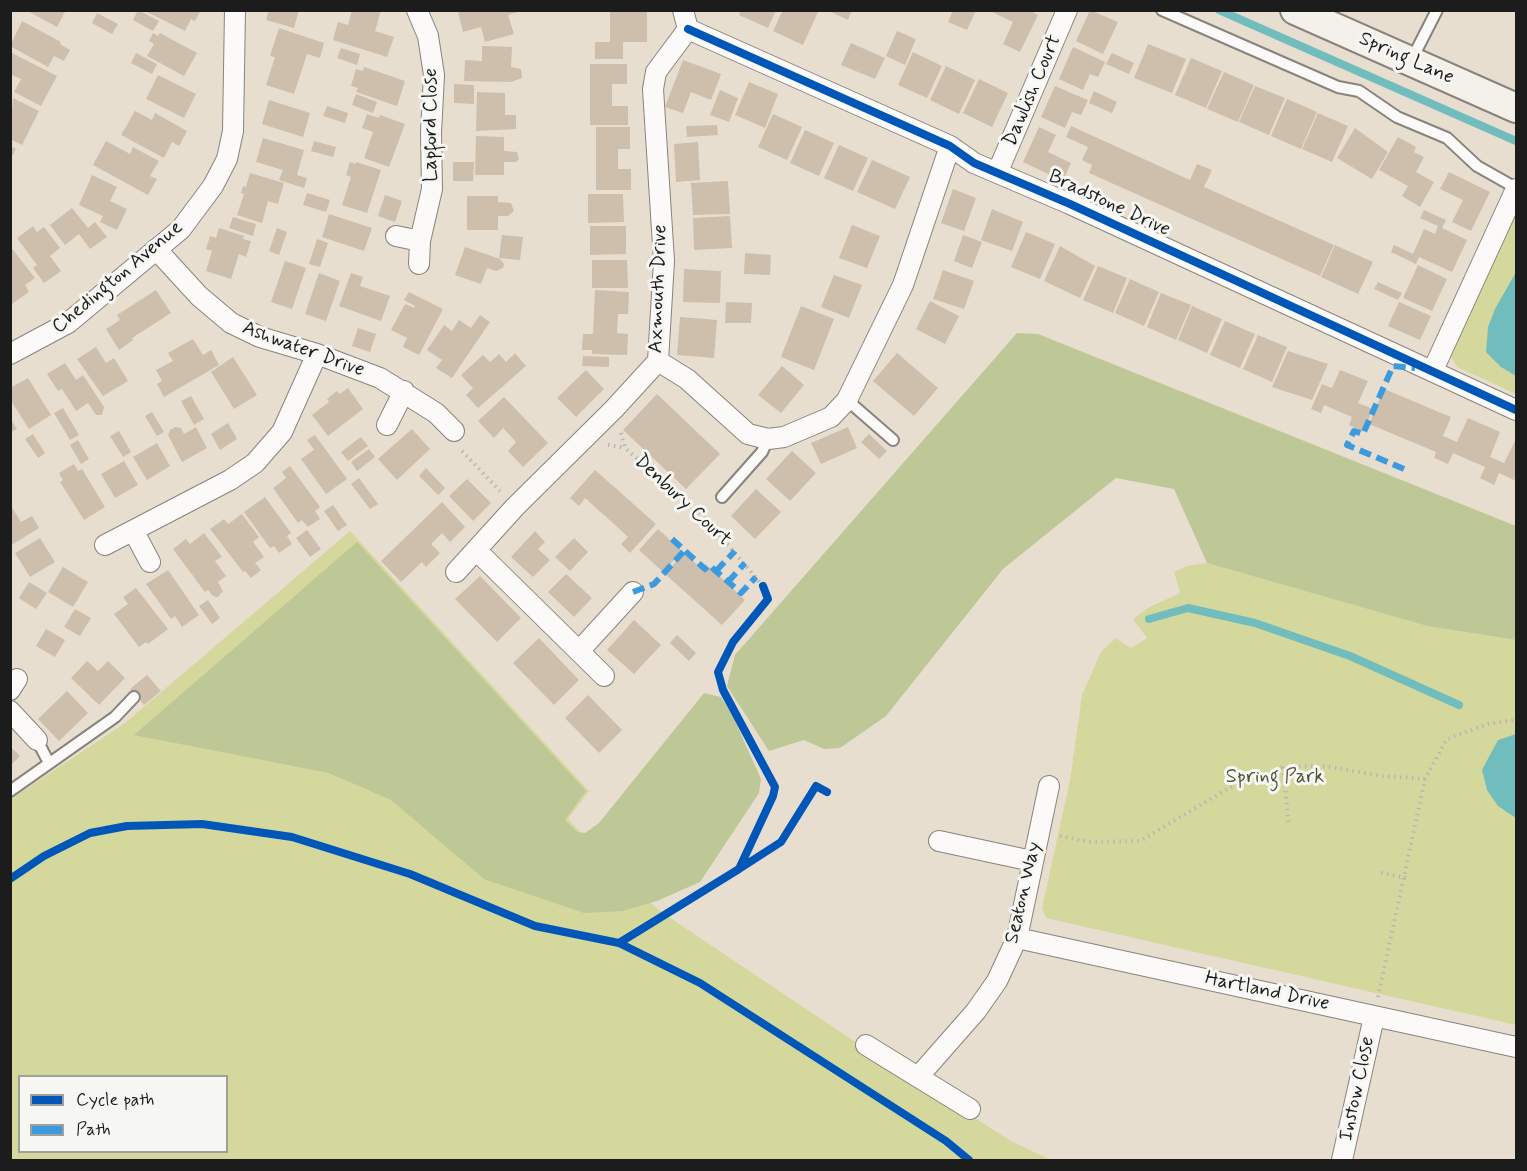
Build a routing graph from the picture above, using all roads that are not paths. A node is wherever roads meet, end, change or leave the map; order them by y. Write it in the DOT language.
graph roads {
  1 [pos="235,10"];
  2 [pos="417,10"];
  3 [pos="1067,10"];
  4 [pos="1162,10"];
  5 [pos="1295,10"];
  6 [pos="1437,10"];
  7 [pos="685,20"];
  8 [pos="1411,62"];
  9 [pos="1516,108"];
  10 [pos="950,146"];
  11 [pos="998,171"];
  12 [pos="1516,188"];
  13 [pos="396,236"];
  14 [pos="420,241"];
  15 [pos="156,249"];
  16 [pos="419,264"];
  17 [pos="10,354"];
  18 [pos="316,354"];
  19 [pos="658,361"];
  20 [pos="1433,370"];
  21 [pos="404,392"];
  22 [pos="847,400"];
  23 [pos="1516,410"];
  24 [pos="387,425"];
  25 [pos="454,431"];
  26 [pos="768,439"];
  27 [pos="893,440"];
  28 [pos="722,497"];
  29 [pos="134,532"];
  30 [pos="105,545"];
  31 [pos="477,551"];
  32 [pos="150,562"];
  33 [pos="456,572"];
  34 [pos="633,592"];
  35 [pos="580,650"];
  36 [pos="604,676"];
  37 [pos="134,697"];
  38 [pos="10,711"];
  39 [pos="38,740"];
  40 [pos="49,763"];
  41 [pos="1048,786"];
  42 [pos="10,790"];
  43 [pos="939,841"];
  44 [pos="1032,861"];
  45 [pos="1017,938"];
  46 [pos="1374,1017"];
  47 [pos="866,1045"];
  48 [pos="1516,1047"];
  49 [pos="918,1077"];
  50 [pos="970,1108"];
  51 [pos="1342,1161"];
  1 -- 15 [label="street, Chedington Avenue"];
  2 -- 14 [label="street, Lapford Close"];
  3 -- 11 [label="street, Dawlish Court"];
  4 -- 12 [label="lane"];
  5 -- 8 [label="street, Spring Lane"];
  6 -- 8 [label="lane"];
  7 -- 10 [label="street, Bradstone Drive"];
  7 -- 19 [label="street, Axmouth Drive"];
  8 -- 9 [label="street, Spring Lane"];
  10 -- 11 [label="street, Bradstone Drive"];
  10 -- 22 [label="street"];
  11 -- 20 [label="street, Bradstone Drive"];
  12 -- 20 [label="street"];
  13 -- 14 [label="street"];
  14 -- 16 [label="street, Lapford Close"];
  15 -- 17 [label="street, Chedington Avenue"];
  15 -- 18 [label="street, Ashwater Drive"];
  18 -- 21 [label="street, Ashwater Drive"];
  18 -- 29 [label="street"];
  19 -- 26 [label="street"];
  19 -- 31 [label="street, Axmouth Drive"];
  20 -- 23 [label="street, Bradstone Drive"];
  21 -- 24 [label="street"];
  21 -- 25 [label="street, Ashwater Drive"];
  22 -- 26 [label="street"];
  22 -- 27 [label="lane"];
  26 -- 28 [label="lane"];
  29 -- 30 [label="street"];
  29 -- 32 [label="street"];
  31 -- 33 [label="street, Axmouth Drive"];
  31 -- 35 [label="street"];
  34 -- 35 [label="street"];
  35 -- 36 [label="street"];
  37 -- 40 [label="lane"];
  38 -- 39 [label="street"];
  39 -- 40 [label="lane"];
  40 -- 42 [label="lane"];
  41 -- 44 [label="street, Seaton Way"];
  43 -- 44 [label="street"];
  44 -- 45 [label="street, Seaton Way"];
  45 -- 46 [label="street, Hartland Drive"];
  45 -- 49 [label="street, Seaton Way"];
  46 -- 48 [label="street, Hartland Drive"];
  46 -- 51 [label="street, Instow Close"];
  47 -- 49 [label="street"];
  49 -- 50 [label="street"];
}
